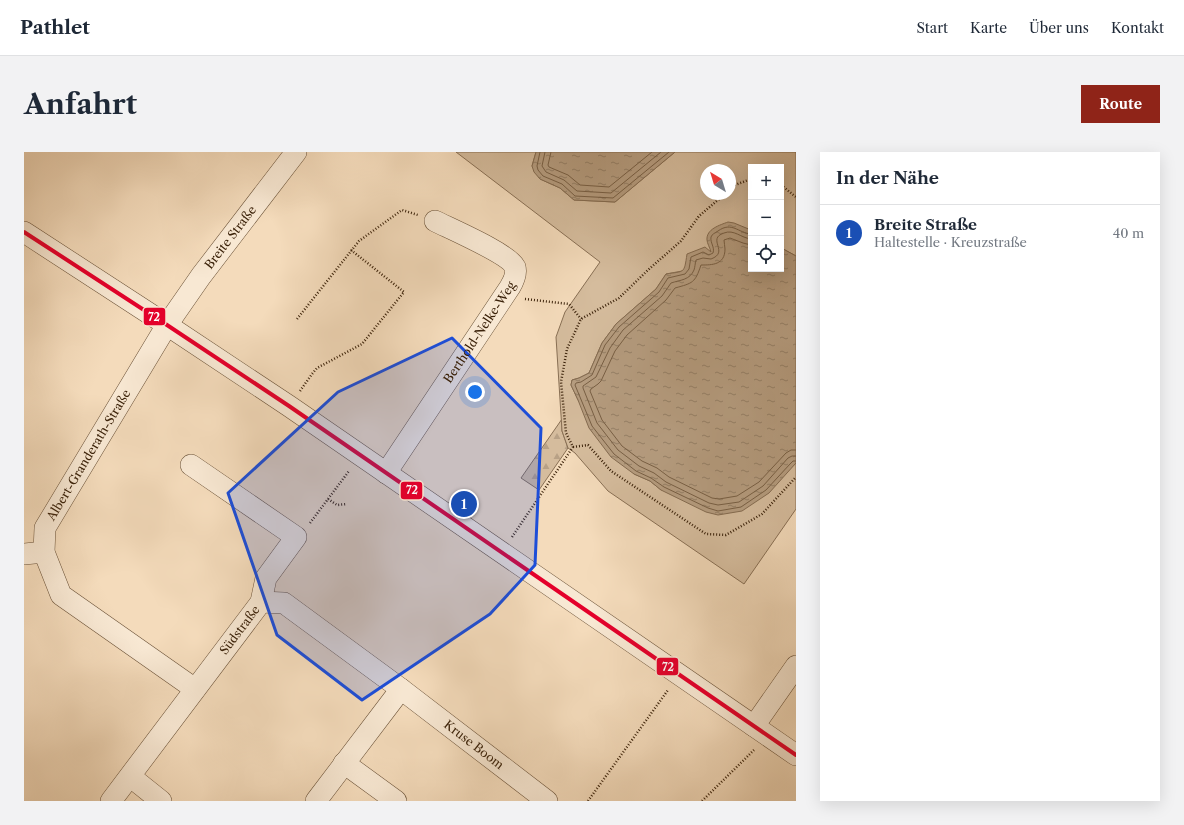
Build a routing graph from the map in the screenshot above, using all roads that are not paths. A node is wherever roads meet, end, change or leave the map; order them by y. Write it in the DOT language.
graph roads {
  1 [pos="296,152"];
  2 [pos="435,221"];
  3 [pos="24,232"];
  4 [pos="167,325"];
  5 [pos="191,465"];
  6 [pos="386,473"];
  7 [pos="34,553"];
  8 [pos="261,602"];
  9 [pos="796,666"];
  10 [pos="195,689"];
  11 [pos="401,689"];
  12 [pos="761,731"];
  13 [pos="796,755"];
  14 [pos="344,763"];
  15 [pos="131,777"];
  16 [pos="111,801"];
  17 [pos="161,801"];
  18 [pos="316,801"];
  19 [pos="396,801"];
  20 [pos="547,801"];
  1 -- 4 [label="street, Breite Straße"];
  2 -- 6 [label="street, Berthold-Nelke-Weg"];
  3 -- 4 [label="street"];
  4 -- 6 [label="street"];
  4 -- 7 [label="street, Albert-Granderath-Straße"];
  5 -- 8 [label="street, Südstraße"];
  6 -- 12 [label="street"];
  7 -- 10 [label="street, Albert-Granderath-Straße"];
  8 -- 10 [label="street, Südstraße"];
  8 -- 11 [label="street, Kruse Boom"];
  9 -- 12 [label="street"];
  10 -- 15 [label="street, Südstraße"];
  11 -- 14 [label="street"];
  11 -- 20 [label="street, Kruse Boom"];
  12 -- 13 [label="street"];
  14 -- 18 [label="street"];
  14 -- 19 [label="street"];
  15 -- 16 [label="street, Südstraße"];
  15 -- 17 [label="street"];
}
